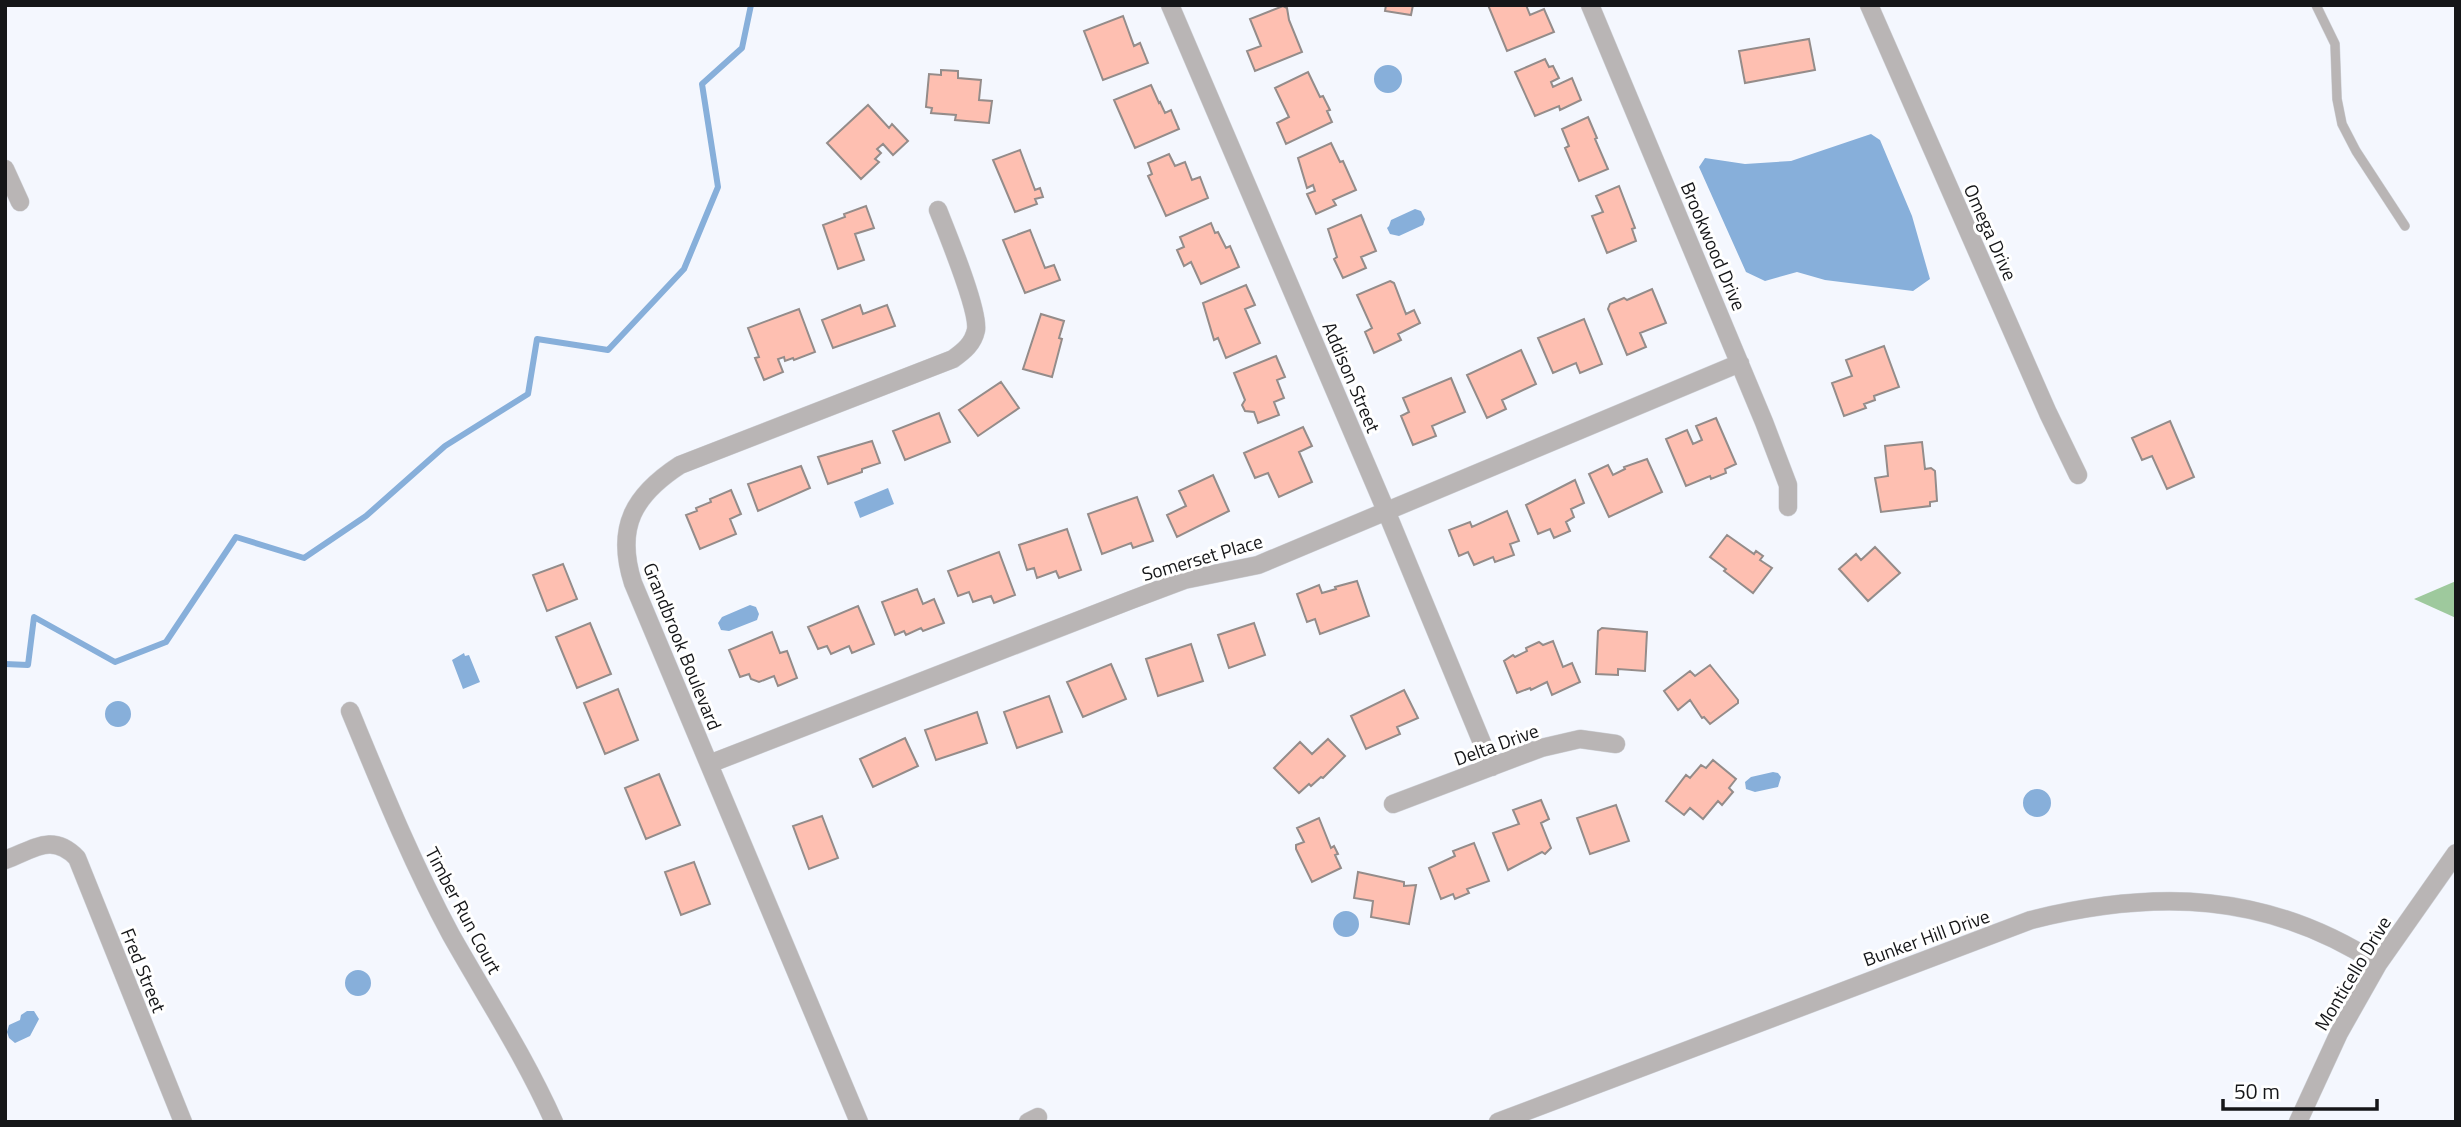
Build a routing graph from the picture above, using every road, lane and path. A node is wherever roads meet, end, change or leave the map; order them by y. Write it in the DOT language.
graph roads {
  1 [pos="1170,5"];
  2 [pos="1590,5"];
  3 [pos="1869,5"];
  4 [pos="2316,5"];
  5 [pos="5,169"];
  6 [pos="20,202"];
  7 [pos="938,210"];
  8 [pos="2405,226"];
  9 [pos="1740,363"];
  10 [pos="2078,475"];
  11 [pos="1788,507"];
  12 [pos="1387,513"];
  13 [pos="350,711"];
  14 [pos="1616,744"];
  15 [pos="709,764"];
  16 [pos="1492,767"];
  17 [pos="1392,804"];
  18 [pos="2456,853"];
  19 [pos="5,860"];
  20 [pos="2378,964"];
  21 [pos="183,1122"];
  22 [pos="554,1122"];
  23 [pos="859,1122"];
  24 [pos="1498,1122"];
  25 [pos="2298,1122"];
  1 -- 12 [label="street, Addison Street"];
  2 -- 9 [label="street, Brookwood Drive"];
  3 -- 10 [label="street, Omega Drive"];
  4 -- 8 [label="lane"];
  5 -- 6 [label="street"];
  7 -- 15 [label="street, Grandbrook Boulevard"];
  9 -- 11 [label="street, Brookwood Drive"];
  9 -- 12 [label="street, Somerset Place"];
  12 -- 15 [label="street, Somerset Place"];
  12 -- 16 [label="street, Addison Street"];
  13 -- 22 [label="street, Timber Run Court"];
  14 -- 16 [label="street, Delta Drive"];
  15 -- 23 [label="street, Grandbrook Boulevard"];
  16 -- 17 [label="street, Delta Drive"];
  18 -- 20 [label="street, Monticello Drive"];
  19 -- 21 [label="street, Fred Street"];
  20 -- 24 [label="street, Bunker Hill Drive"];
  20 -- 25 [label="street, Monticello Drive"];
}
